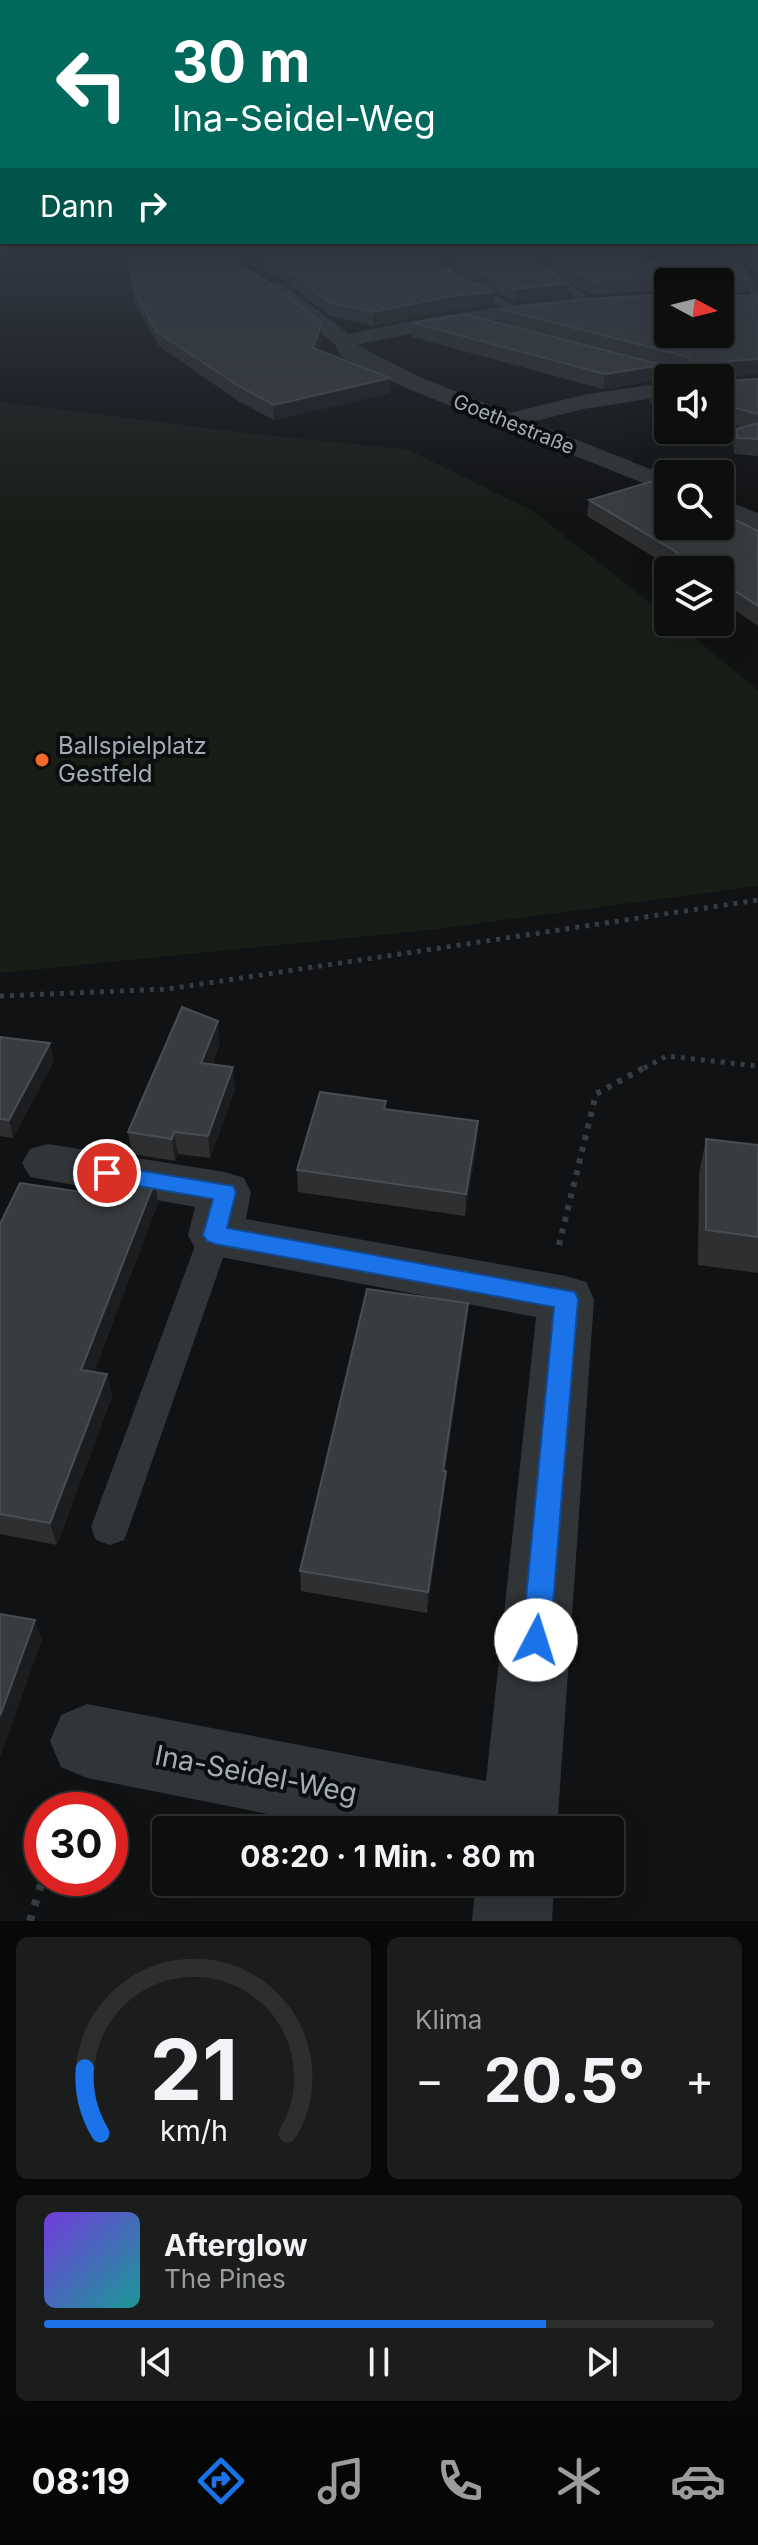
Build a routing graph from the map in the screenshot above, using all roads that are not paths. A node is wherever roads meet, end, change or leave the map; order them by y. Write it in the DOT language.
graph roads {
  1 [pos="338,336"];
  2 [pos="369,336"];
  3 [pos="345,341"];
  4 [pos="620,362"];
  5 [pos="654,371"];
  6 [pos="654,391"];
  7 [pos="506,421"];
  8 [pos="654,479"];
  9 [pos="48,1163"];
  10 [pos="215,1235"];
  11 [pos="110,1527"];
  12 [pos="87,1741"];
  13 [pos="395,1816"];
  14 [pos="521,1816"];
  15 [pos="514,1896"];
  16 [pos="512,1921"];
  1 -- 3 [label="street, Goethestraße"];
  2 -- 3 [label="street"];
  3 -- 7 [label="street, Goethestraße"];
  4 -- 5 [label="lane"];
  6 -- 7 [label="street"];
  7 -- 8 [label="street, Goethestraße"];
  9 -- 10 [label="street"];
  10 -- 11 [label="lane"];
  10 -- 14 [label="street"];
  12 -- 13 [label="street, Ina-Seidel-Weg"];
  15 -- 16 [label="street"];
}
